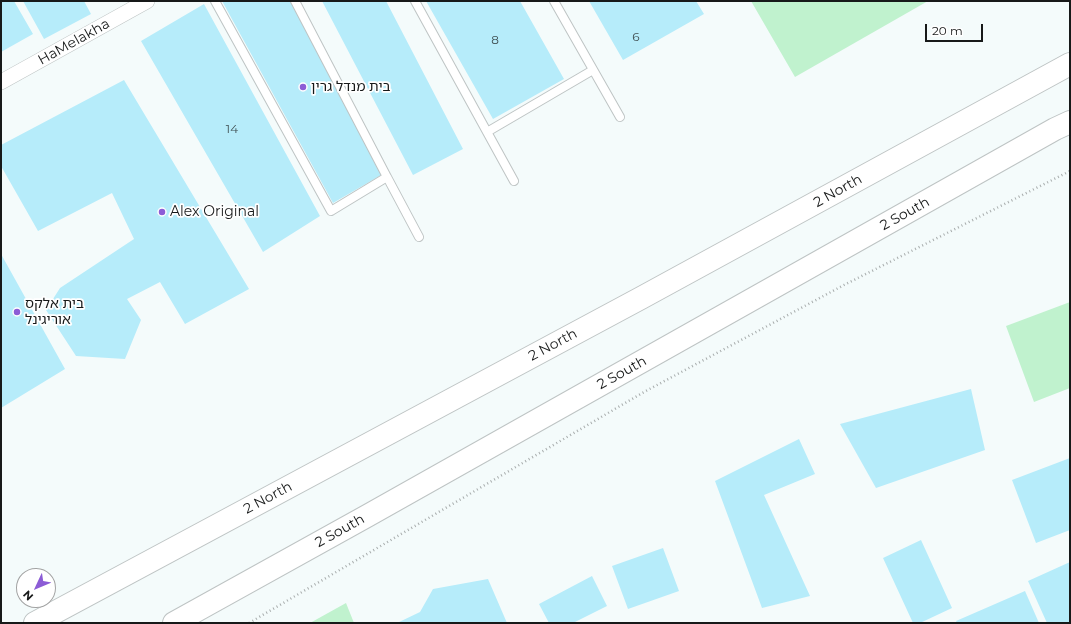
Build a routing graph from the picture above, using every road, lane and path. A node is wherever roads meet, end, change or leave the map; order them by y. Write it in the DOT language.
graph roads {
  1 [pos="147,1"];
  2 [pos="215,1"];
  3 [pos="295,1"];
  4 [pos="415,1"];
  5 [pos="554,1"];
  6 [pos="1070,64"];
  7 [pos="593,70"];
  8 [pos="1,82"];
  9 [pos="620,117"];
  10 [pos="1070,122"];
  11 [pos="487,132"];
  12 [pos="1070,171"];
  13 [pos="387,177"];
  14 [pos="514,181"];
  15 [pos="419,237"];
  16 [pos="35,623"];
  17 [pos="174,623"];
  18 [pos="249,623"];
  1 -- 8 [label="street, HaMelakha"];
  2 -- 13 [label="lane"];
  3 -- 13 [label="lane"];
  4 -- 11 [label="lane"];
  5 -- 7 [label="lane"];
  6 -- 16 [label="highway, 2 North"];
  7 -- 9 [label="lane"];
  7 -- 11 [label="lane"];
  10 -- 17 [label="highway, 2 South"];
  11 -- 14 [label="lane"];
  12 -- 18 [label="path"];
  13 -- 15 [label="lane"];
}
